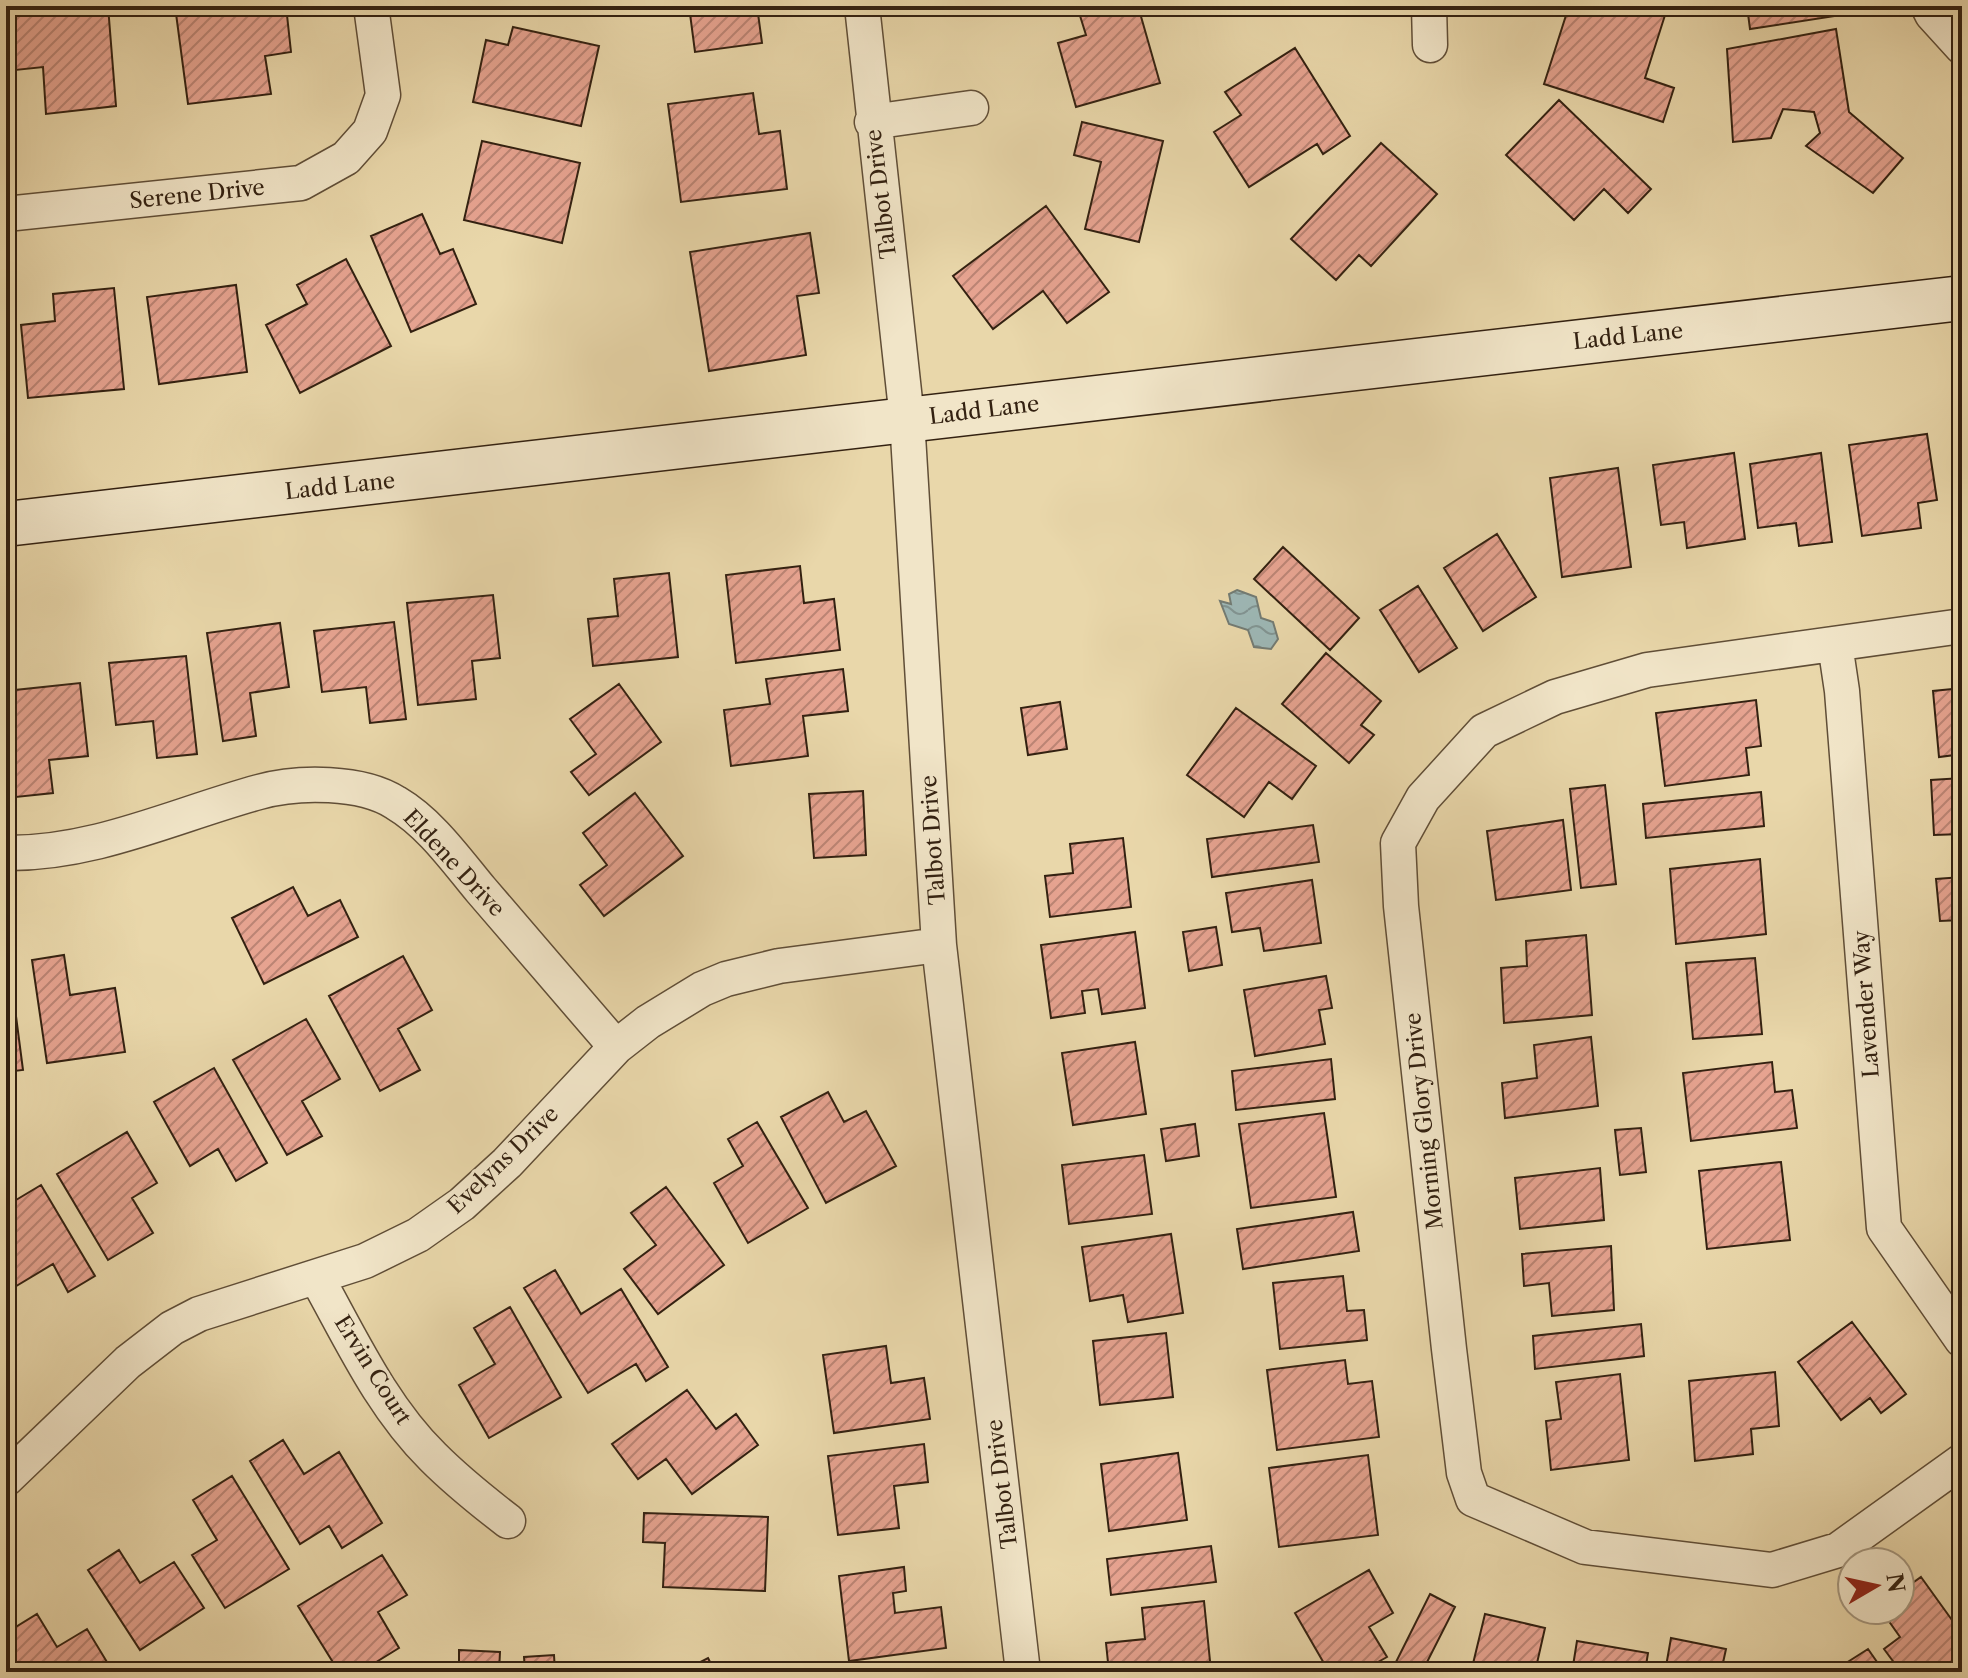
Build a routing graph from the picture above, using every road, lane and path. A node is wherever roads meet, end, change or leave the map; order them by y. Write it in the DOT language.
graph roads {
  1 [pos="371,6"];
  2 [pos="862,6"];
  3 [pos="1429,6"];
  4 [pos="1928,6"];
  5 [pos="1430,45"];
  6 [pos="1962,47"];
  7 [pos="971,108"];
  8 [pos="872,122"];
  9 [pos="6,214"];
  10 [pos="1962,298"];
  11 [pos="907,419"];
  12 [pos="6,524"];
  13 [pos="1962,626"];
  14 [pos="1835,644"];
  15 [pos="6,853"];
  16 [pos="939,945"];
  17 [pos="616,1047"];
  18 [pos="317,1278"];
  19 [pos="1962,1340"];
  20 [pos="1962,1461"];
  21 [pos="6,1479"];
  22 [pos="508,1521"];
  23 [pos="1023,1672"];
  1 -- 9 [label="street, Serene Drive"];
  2 -- 8 [label="street, Talbot Drive"];
  3 -- 5 [label="street"];
  4 -- 6 [label="street"];
  7 -- 8 [label="street"];
  8 -- 11 [label="street, Talbot Drive"];
  10 -- 11 [label="street, Ladd Lane"];
  11 -- 12 [label="street, Ladd Lane"];
  11 -- 16 [label="street, Talbot Drive"];
  13 -- 14 [label="street, Morning Glory Drive"];
  14 -- 19 [label="street, Lavender Way"];
  14 -- 20 [label="street, Morning Glory Drive"];
  15 -- 17 [label="street, Eldene Drive"];
  16 -- 17 [label="street, Evelyns Drive"];
  16 -- 23 [label="street, Talbot Drive"];
  17 -- 18 [label="street, Evelyns Drive"];
  18 -- 21 [label="street, Evelyns Drive"];
  18 -- 22 [label="street, Ervin Court"];
}
